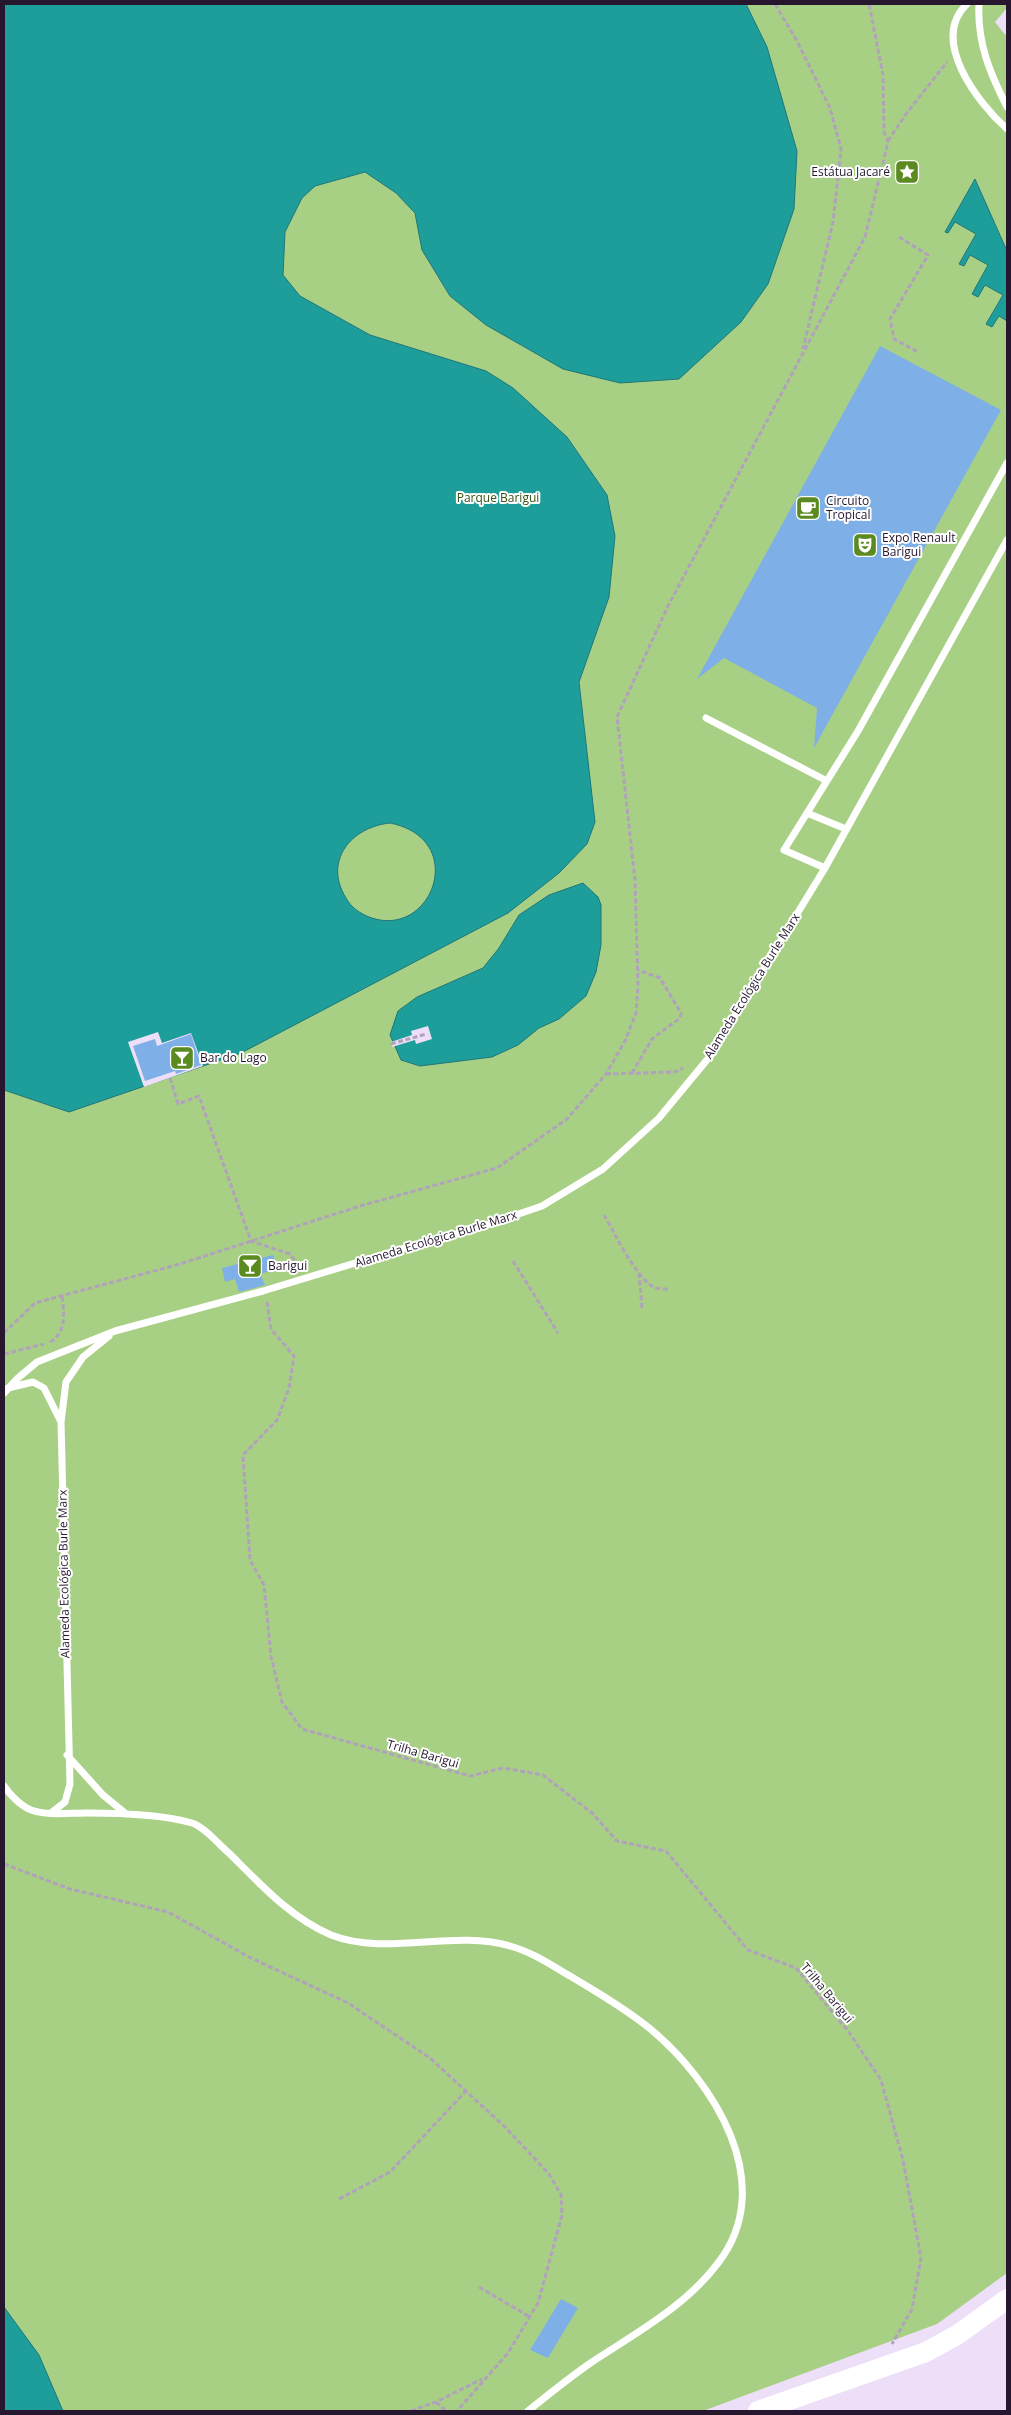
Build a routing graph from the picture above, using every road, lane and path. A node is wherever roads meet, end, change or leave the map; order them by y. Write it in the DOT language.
graph roads {
  1 [pos="775,4"];
  2 [pos="869,4"];
  3 [pos="967,4"];
  4 [pos="979,4"];
  5 [pos="955,52"];
  6 [pos="1007,107"];
  7 [pos="1007,129"];
  8 [pos="888,142"];
  9 [pos="899,237"];
  10 [pos="918,352"];
  11 [pos="802,355"];
  12 [pos="1007,464"];
  13 [pos="1007,540"];
  14 [pos="706,718"];
  15 [pos="827,781"];
  16 [pos="807,812"];
  17 [pos="846,830"];
  18 [pos="825,868"];
  19 [pos="638,970"];
  20 [pos="426,1034"];
  21 [pos="391,1044"];
  22 [pos="684,1067"];
  23 [pos="632,1073"];
  24 [pos="606,1074"];
  25 [pos="170,1078"];
  26 [pos="604,1215"];
  27 [pos="251,1241"];
  28 [pos="513,1261"];
  29 [pos="639,1272"];
  30 [pos="308,1278"];
  31 [pos="668,1289"];
  32 [pos="264,1291"];
  33 [pos="62,1296"];
  34 [pos="642,1308"];
  35 [pos="115,1332"];
  36 [pos="4,1333"];
  37 [pos="558,1333"];
  38 [pos="4,1354"];
  39 [pos="5,1391"];
  40 [pos="61,1422"];
  41 [pos="67,1755"];
  42 [pos="4,1786"];
  43 [pos="50,1813"];
  44 [pos="125,1813"];
  45 [pos="4,1864"];
  46 [pos="466,2091"];
  47 [pos="339,2199"];
  48 [pos="479,2287"];
  49 [pos="1007,2299"];
  50 [pos="530,2316"];
  51 [pos="878,2369"];
  52 [pos="484,2378"];
  53 [pos="436,2402"];
  54 [pos="411,2411"];
  55 [pos="446,2411"];
  56 [pos="457,2411"];
  57 [pos="528,2411"];
  58 [pos="758,2411"];
  1 -- 11 [label="path"];
  2 -- 8 [label="path"];
  3 -- 5 [label="lane"];
  4 -- 6 [label="lane"];
  5 -- 7 [label="lane"];
  5 -- 8 [label="path"];
  8 -- 11 [label="path"];
  9 -- 10 [label="path"];
  11 -- 19 [label="path"];
  12 -- 15 [label="lane"];
  13 -- 17 [label="lane, Alameda Ecológica Burle Marx"];
  14 -- 15 [label="lane"];
  15 -- 16 [label="lane"];
  16 -- 17 [label="lane"];
  16 -- 18 [label="lane"];
  17 -- 18 [label="lane, Alameda Ecológica Burle Marx"];
  18 -- 30 [label="lane, Alameda Ecológica Burle Marx"];
  19 -- 23 [label="path"];
  19 -- 24 [label="path"];
  20 -- 21 [label="path"];
  22 -- 23 [label="path"];
  23 -- 24 [label="path"];
  24 -- 27 [label="path"];
  25 -- 27 [label="path"];
  26 -- 29 [label="path"];
  27 -- 30 [label="path"];
  27 -- 33 [label="path"];
  28 -- 37 [label="path"];
  29 -- 31 [label="path"];
  29 -- 34 [label="path"];
  30 -- 32 [label="lane, Alameda Ecológica Burle Marx"];
  32 -- 35 [label="lane, Alameda Ecológica Burle Marx"];
  32 -- 51 [label="path, Trilha Barigui"];
  33 -- 36 [label="path"];
  33 -- 38 [label="path"];
  35 -- 39 [label="lane, Alameda Ecológica Burle Marx"];
  35 -- 40 [label="lane, Alameda Ecológica Burle Marx"];
  39 -- 40 [label="lane"];
  40 -- 41 [label="lane, Alameda Ecológica Burle Marx"];
  41 -- 43 [label="lane, Alameda Ecológica Burle Marx"];
  41 -- 44 [label="lane"];
  42 -- 43 [label="lane"];
  43 -- 44 [label="lane"];
  44 -- 57 [label="lane"];
  45 -- 46 [label="path"];
  46 -- 47 [label="path"];
  46 -- 50 [label="path"];
  48 -- 50 [label="path"];
  49 -- 51 [label="main road"];
  50 -- 52 [label="path"];
  51 -- 58 [label="main road"];
  52 -- 53 [label="path"];
  52 -- 56 [label="path"];
  53 -- 54 [label="path"];
  53 -- 55 [label="path"];
}
